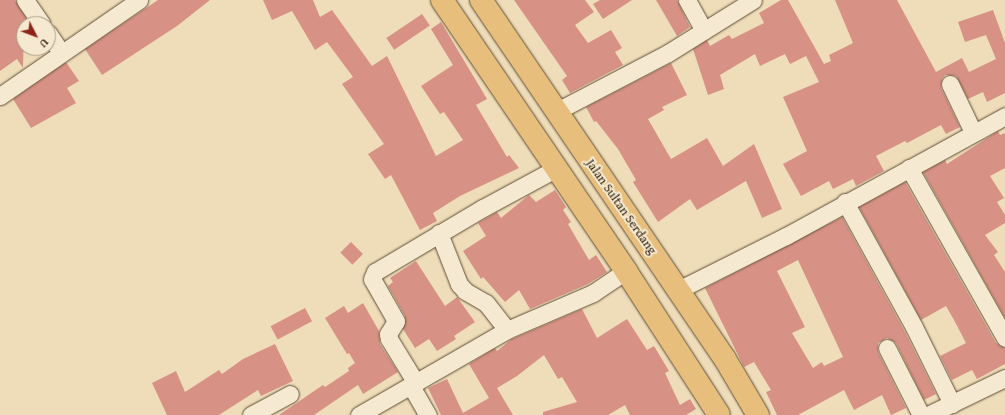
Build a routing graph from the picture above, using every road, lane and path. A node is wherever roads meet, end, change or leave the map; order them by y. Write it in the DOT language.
graph roads {
  1 [pos="25,0"];
  2 [pos="139,0"];
  3 [pos="442,0"];
  4 [pos="481,0"];
  5 [pos="687,0"];
  6 [pos="753,0"];
  7 [pos="36,16"];
  8 [pos="704,31"];
  9 [pos="56,45"];
  10 [pos="61,52"];
  11 [pos="950,84"];
  12 [pos="0,96"];
  13 [pos="555,112"];
  14 [pos="1005,116"];
  15 [pos="973,132"];
  16 [pos="557,168"];
  17 [pos="910,168"];
  18 [pos="845,202"];
  19 [pos="438,233"];
  20 [pos="626,271"];
  21 [pos="678,290"];
  22 [pos="507,330"];
  23 [pos="1005,338"];
  24 [pos="887,348"];
  25 [pos="1005,378"];
  26 [pos="413,385"];
  27 [pos="290,394"];
  28 [pos="952,404"];
  29 [pos="269,411"];
  30 [pos="714,413"];
  31 [pos="251,415"];
  32 [pos="359,415"];
  33 [pos="428,415"];
  34 [pos="758,415"];
  35 [pos="921,415"];
  36 [pos="928,415"];
  1 -- 7 [label="street"];
  2 -- 10 [label="street"];
  3 -- 16 [label="highway"];
  4 -- 13 [label="highway, Jalan Sultan Serdang"];
  5 -- 8 [label="street"];
  6 -- 8 [label="street"];
  8 -- 13 [label="street"];
  9 -- 10 [label="street"];
  10 -- 12 [label="street"];
  11 -- 15 [label="street"];
  13 -- 21 [label="highway, Jalan Sultan Serdang"];
  14 -- 15 [label="street"];
  15 -- 17 [label="street"];
  16 -- 19 [label="street"];
  16 -- 20 [label="highway"];
  17 -- 18 [label="street"];
  17 -- 23 [label="street"];
  18 -- 21 [label="street"];
  18 -- 28 [label="street"];
  19 -- 22 [label="street"];
  19 -- 26 [label="street"];
  20 -- 22 [label="street"];
  20 -- 30 [label="highway"];
  21 -- 34 [label="highway, Jalan Sultan Serdang"];
  22 -- 26 [label="street"];
  24 -- 35 [label="street"];
  25 -- 28 [label="street"];
  26 -- 32 [label="street"];
  26 -- 33 [label="street"];
  27 -- 29 [label="street"];
  28 -- 36 [label="street"];
  29 -- 31 [label="street"];
}
